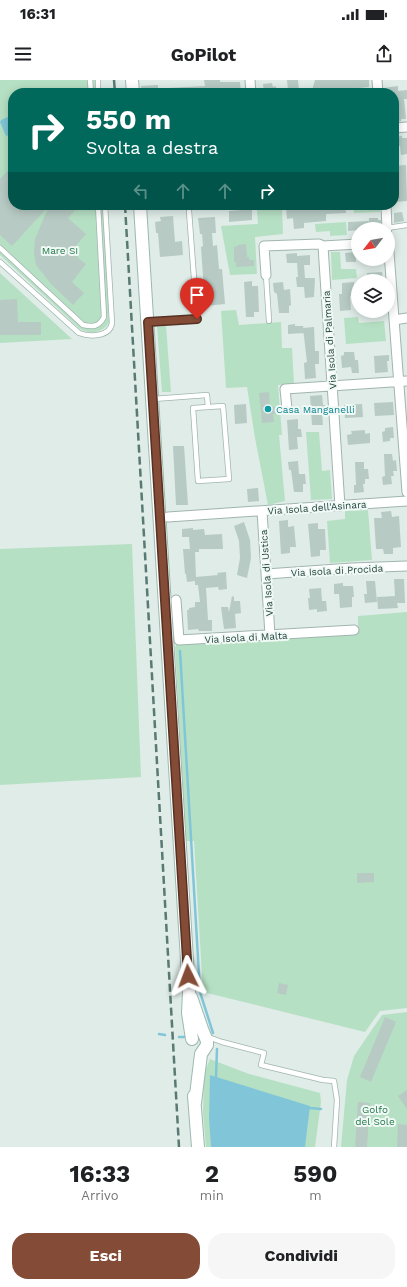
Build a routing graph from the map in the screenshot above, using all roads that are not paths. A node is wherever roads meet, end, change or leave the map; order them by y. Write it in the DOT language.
graph roads {
  1 [pos="98,210"];
  2 [pos="105,210"];
  3 [pos="140,210"];
  4 [pos="386,210"];
  5 [pos="189,211"];
  6 [pos="387,222"];
  7 [pos="407,225"];
  8 [pos="395,227"];
  9 [pos="351,244"];
  10 [pos="323,246"];
  11 [pos="0,248"];
  12 [pos="0,262"];
  13 [pos="390,266"];
  14 [pos="266,275"];
  15 [pos="407,318"];
  16 [pos="269,320"];
  17 [pos="394,320"];
  18 [pos="148,322"];
  19 [pos="403,381"];
  20 [pos="332,386"];
  21 [pos="153,400"];
  22 [pos="208,407"];
  23 [pos="287,408"];
  24 [pos="407,492"];
  25 [pos="407,501"];
  26 [pos="340,506"];
  27 [pos="262,511"];
  28 [pos="168,517"];
  29 [pos="407,566"];
  30 [pos="266,574"];
  31 [pos="176,600"];
  32 [pos="354,630"];
  33 [pos="270,635"];
  34 [pos="189,992"];
  35 [pos="192,1042"];
  36 [pos="222,1042"];
  37 [pos="205,1043"];
  38 [pos="195,1103"];
  39 [pos="198,1147"];
  40 [pos="334,1147"];
  1 -- 11 [label="lane"];
  2 -- 12 [label="lane"];
  3 -- 18 [label="street"];
  4 -- 6 [label="street"];
  5 -- 18 [label="lane"];
  7 -- 8 [label="lane"];
  9 -- 10 [label="street"];
  10 -- 14 [label="street"];
  10 -- 20 [label="street, Via Isola di Palmaria"];
  13 -- 17 [label="street"];
  14 -- 16 [label="lane"];
  15 -- 17 [label="street"];
  17 -- 19 [label="street"];
  18 -- 21 [label="street"];
  19 -- 20 [label="street"];
  19 -- 24 [label="street"];
  20 -- 23 [label="street"];
  20 -- 26 [label="street, Via Isola di Palmaria"];
  21 -- 22 [label="lane"];
  21 -- 34 [label="street"];
  22 -- 22 [label="lane"];
  25 -- 26 [label="street, Via Isola dell'Asinara"];
  26 -- 27 [label="street, Via Isola dell'Asinara"];
  27 -- 28 [label="street, Via Isola dell'Asinara"];
  27 -- 30 [label="street, Via Isola di Ustica"];
  29 -- 30 [label="street, Via Isola di Procida"];
  30 -- 33 [label="street, Via Isola di Ustica"];
  31 -- 33 [label="street, Via Isola di Malta"];
  32 -- 33 [label="street, Via Isola di Malta"];
  34 -- 35 [label="street"];
  34 -- 37 [label="street"];
  35 -- 37 [label="street"];
  35 -- 38 [label="street"];
  36 -- 37 [label="lane"];
  36 -- 37 [label="lane"];
  36 -- 40 [label="lane"];
  37 -- 38 [label="street"];
  38 -- 39 [label="street"];
}
